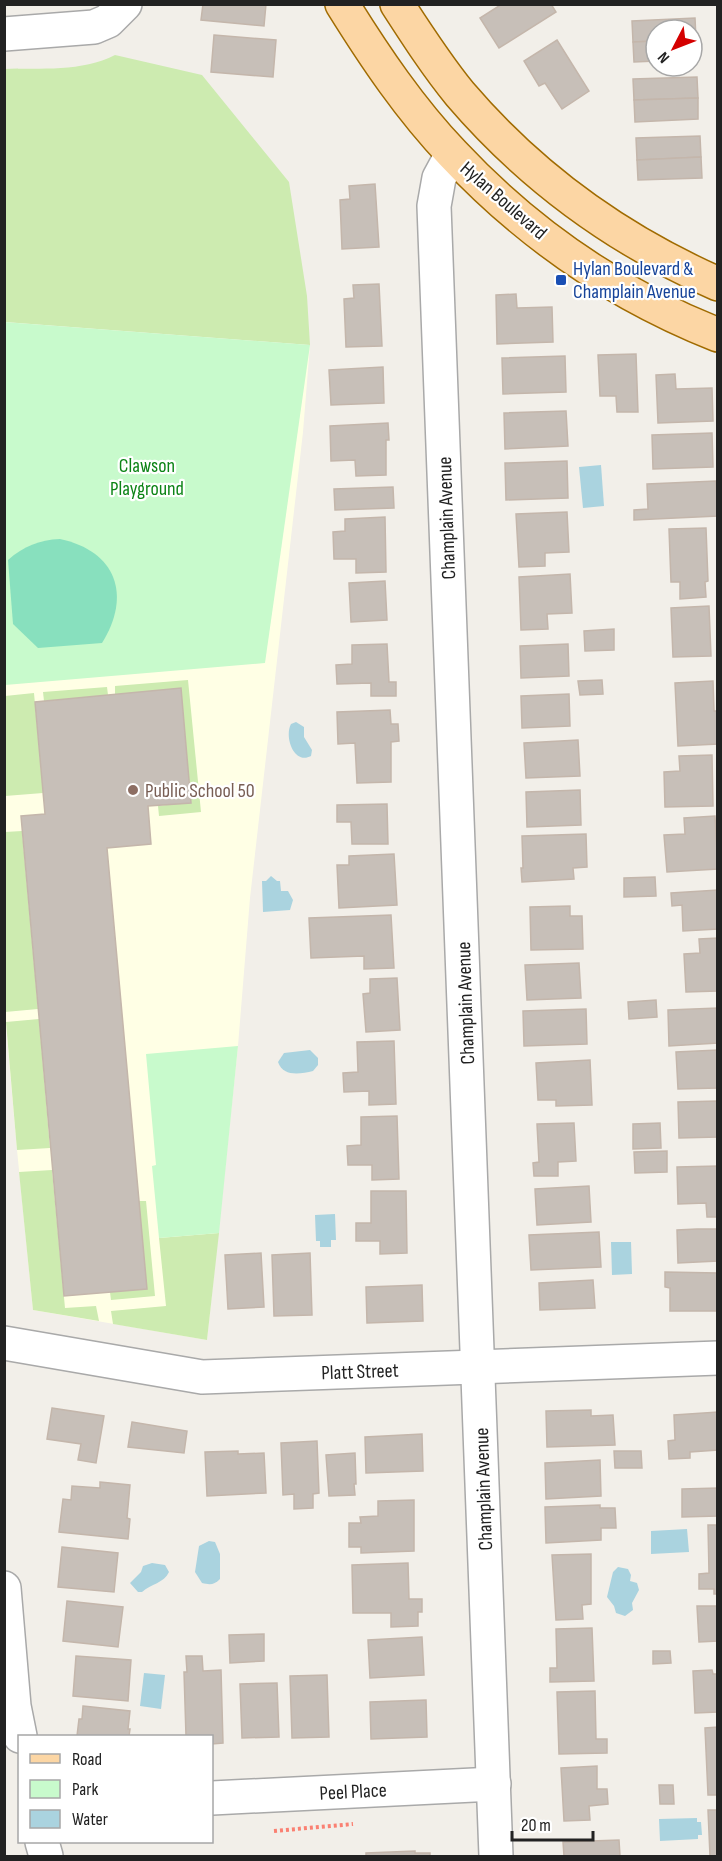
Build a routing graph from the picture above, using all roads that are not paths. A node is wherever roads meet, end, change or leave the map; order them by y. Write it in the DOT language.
graph roads {
  1 [pos="125,4"];
  2 [pos="342,4"];
  3 [pos="397,4"];
  4 [pos="4,34"];
  5 [pos="452,154"];
  6 [pos="717,284"];
  7 [pos="717,335"];
  8 [pos="4,1343"];
  9 [pos="717,1358"];
  10 [pos="478,1368"];
  11 [pos="4,1588"];
  12 [pos="13,1716"];
  13 [pos="494,1784"];
  14 [pos="213,1798"];
  15 [pos="496,1857"];
  1 -- 4 [label="street"];
  2 -- 5 [label="main road, Hylan Boulevard"];
  3 -- 6 [label="main road"];
  5 -- 7 [label="main road, Hylan Boulevard"];
  5 -- 10 [label="street, Champlain Avenue"];
  8 -- 10 [label="street, Platt Street"];
  9 -- 10 [label="street, Platt Street"];
  10 -- 13 [label="street, Champlain Avenue"];
  11 -- 12 [label="street"];
  13 -- 14 [label="street, Peel Place"];
  13 -- 15 [label="street, Champlain Avenue"];
}
